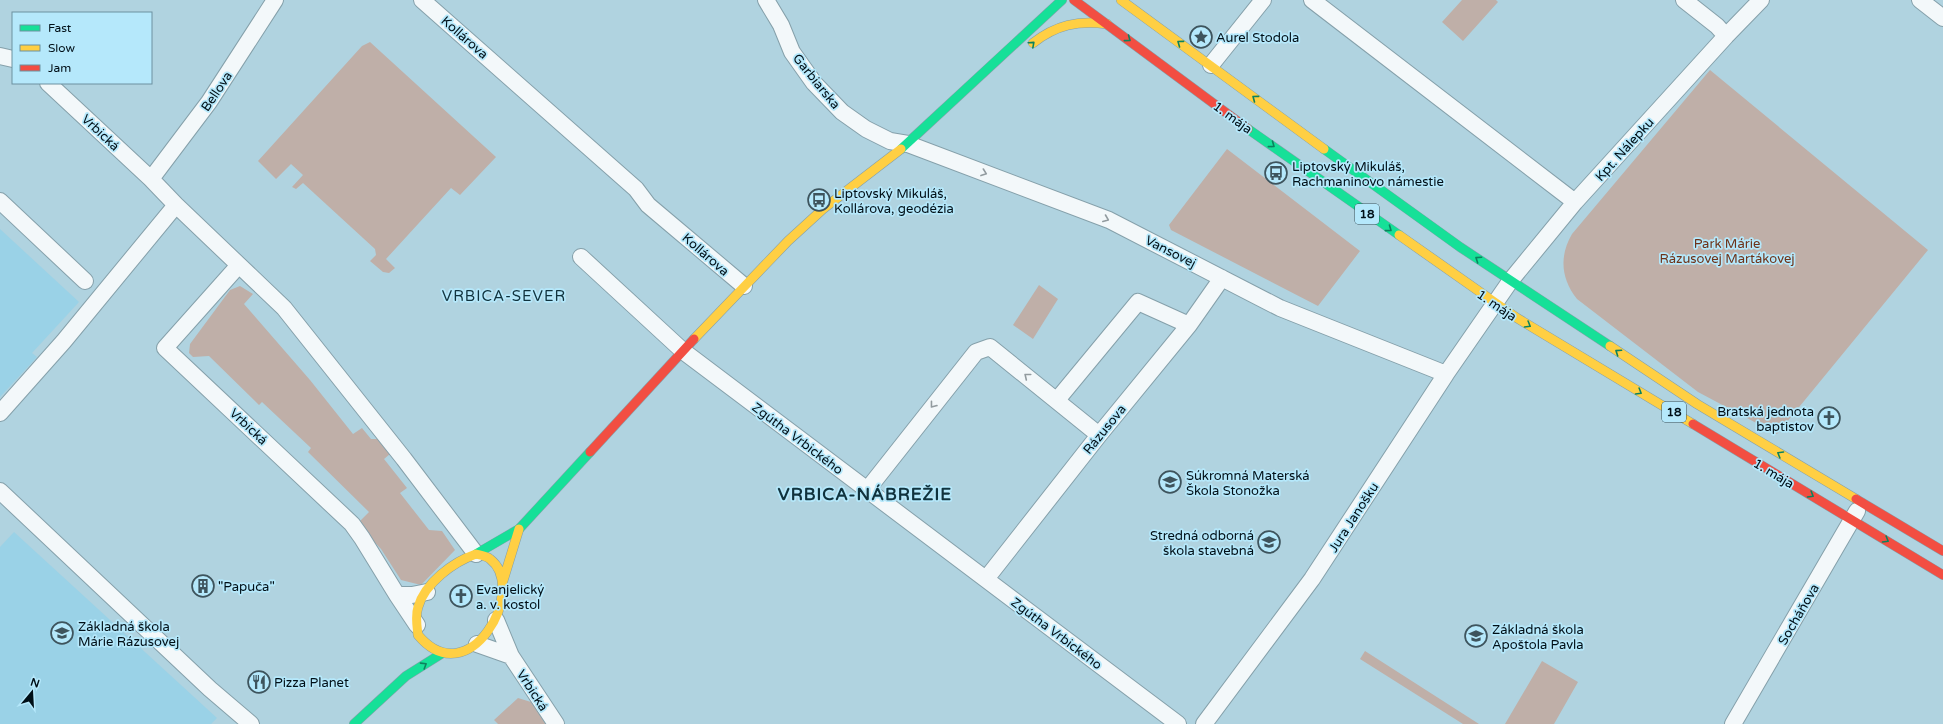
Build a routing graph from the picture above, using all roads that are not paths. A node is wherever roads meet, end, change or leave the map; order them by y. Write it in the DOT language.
graph roads {
  1 [pos="275,0"];
  2 [pos="422,0"];
  3 [pos="766,0"];
  4 [pos="1062,0"];
  5 [pos="1074,0"];
  6 [pos="1121,0"];
  7 [pos="1263,0"];
  8 [pos="1312,0"];
  9 [pos="1684,0"];
  10 [pos="1761,0"];
  11 [pos="1920,0"];
  12 [pos="1943,18"];
  13 [pos="1107,24"];
  14 [pos="1726,36"];
  15 [pos="1025,51"];
  16 [pos="0,56"];
  17 [pos="12,59"];
  18 [pos="1211,65"];
  19 [pos="997,72"];
  20 [pos="976,80"];
  21 [pos="49,84"];
  22 [pos="890,141"];
  23 [pos="908,144"];
  24 [pos="151,179"];
  25 [pos="0,201"];
  26 [pos="1576,202"];
  27 [pos="176,205"];
  28 [pos="581,257"];
  29 [pos="240,265"];
  30 [pos="1222,278"];
  31 [pos="84,280"];
  32 [pos="1511,280"];
  33 [pos="744,286"];
  34 [pos="1495,304"];
  35 [pos="1189,325"];
  36 [pos="683,351"];
  37 [pos="1446,374"];
  38 [pos="1057,400"];
  39 [pos="0,413"];
  40 [pos="1099,435"];
  41 [pos="867,490"];
  42 [pos="0,491"];
  43 [pos="1862,503"];
  44 [pos="1853,520"];
  45 [pos="519,529"];
  46 [pos="1943,551"];
  47 [pos="476,554"];
  48 [pos="1943,575"];
  49 [pos="986,579"];
  50 [pos="503,581"];
  51 [pos="427,592"];
  52 [pos="397,595"];
  53 [pos="496,620"];
  54 [pos="417,634"];
  55 [pos="477,644"];
  56 [pos="441,654"];
  57 [pos="511,656"];
  58 [pos="410,662"];
  59 [pos="406,676"];
  60 [pos="251,724"];
  61 [pos="354,724"];
  62 [pos="556,724"];
  63 [pos="1178,724"];
  64 [pos="1204,724"];
  65 [pos="1733,724"];
  1 -- 24 [label="street, Bellova"];
  2 -- 33 [label="street, Kollárova"];
  3 -- 22 [label="street, Garbiarska"];
  4 -- 20 [label="main road"];
  5 -- 13 [label="main road, 1. mája / 18"];
  18 -- 6 [label="main road, 1. mája / 18, one-way"];
  7 -- 18 [label="street"];
  8 -- 26 [label="street"];
  9 -- 14 [label="street"];
  10 -- 14 [label="street, Kpt. Nálepku"];
  11 -- 12 [label="street"];
  15 -- 13 [label="main road, one-way"];
  13 -- 34 [label="main road, 1. mája / 18, one-way"];
  14 -- 26 [label="street, Kpt. Nálepku"];
  16 -- 17 [label="street"];
  32 -- 18 [label="main road, 1. mája / 18, one-way"];
  19 -- 20 [label="main road"];
  20 -- 23 [label="main road"];
  21 -- 24 [label="street, Vrbická"];
  22 -- 23 [label="street, Vansovej"];
  23 -- 30 [label="street, Vansovej, one-way"];
  23 -- 33 [label="main road"];
  24 -- 27 [label="street, Vrbická"];
  25 -- 31 [label="street"];
  26 -- 32 [label="street, Kpt. Nálepku"];
  27 -- 29 [label="street, Vrbická"];
  27 -- 39 [label="street"];
  28 -- 36 [label="street, Zgútha Vrbického"];
  29 -- 47 [label="street, Vrbická"];
  29 -- 52 [label="street, Vrbická"];
  30 -- 35 [label="street, Rázusova"];
  30 -- 37 [label="street, Vansovej"];
  32 -- 34 [label="street, Kpt. Nálepku"];
  43 -- 32 [label="main road, 1. mája / 18, one-way"];
  33 -- 36 [label="main road"];
  34 -- 37 [label="street, Jura Janošku"];
  34 -- 44 [label="main road, 1. mája / 18, one-way"];
  35 -- 38 [label="street"];
  35 -- 40 [label="street, Rázusova"];
  36 -- 41 [label="street, Zgútha Vrbického"];
  36 -- 45 [label="main road"];
  37 -- 64 [label="street, Jura Janošku"];
  38 -- 40 [label="street"];
  38 -- 41 [label="street, one-way"];
  40 -- 49 [label="street, Rázusova"];
  41 -- 49 [label="street, Zgútha Vrbického"];
  42 -- 60 [label="street"];
  43 -- 44 [label="street, Socháňova"];
  43 -- 46 [label="main road, 1. mája / 18"];
  44 -- 48 [label="main road, 1. mája / 18, one-way"];
  44 -- 65 [label="street, Socháňova"];
  45 -- 47 [label="main road"];
  45 -- 50 [label="main road"];
  47 -- 50 [label="main road"];
  47 -- 51 [label="main road"];
  49 -- 63 [label="street, Zgútha Vrbického"];
  50 -- 53 [label="main road"];
  51 -- 52 [label="street"];
  51 -- 54 [label="main road"];
  52 -- 54 [label="street, Vrbická"];
  53 -- 55 [label="main road"];
  53 -- 57 [label="street, Vrbická"];
  54 -- 56 [label="main road"];
  55 -- 56 [label="main road"];
  55 -- 57 [label="street, Vrbická"];
  59 -- 56 [label="main road, one-way"];
  57 -- 62 [label="street, Vrbická"];
  58 -- 59 [label="main road"];
  59 -- 61 [label="main road"];
}
